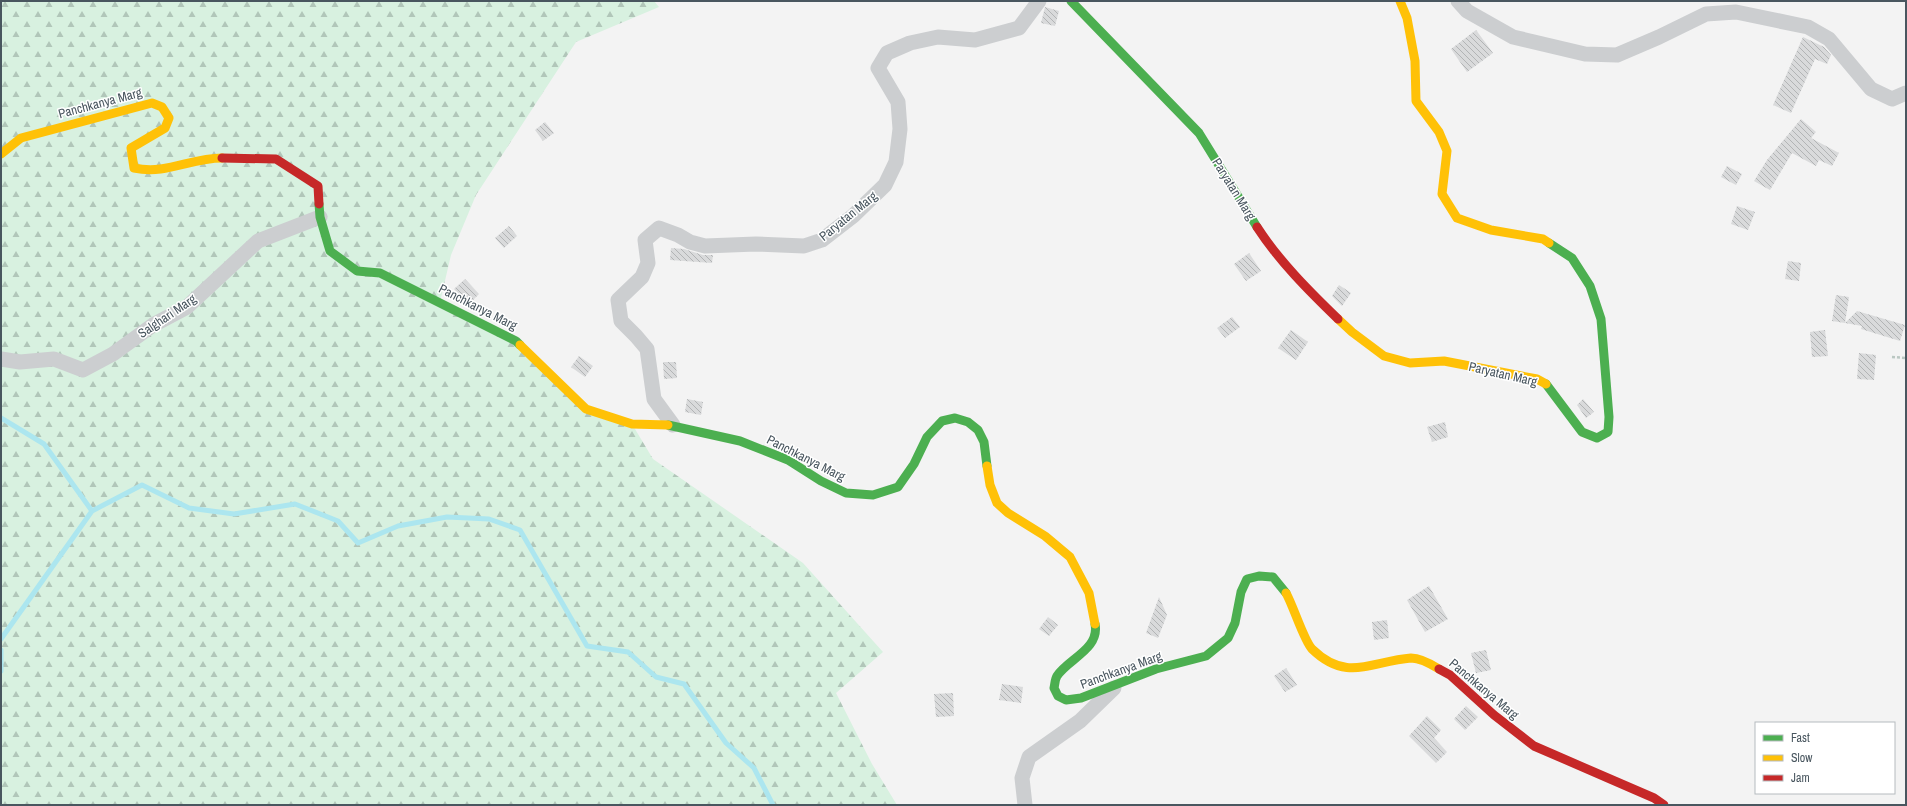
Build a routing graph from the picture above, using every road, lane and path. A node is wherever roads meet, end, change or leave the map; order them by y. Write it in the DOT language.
graph roads {
  1 [pos="1039,1"];
  2 [pos="1070,1"];
  3 [pos="1400,1"];
  4 [pos="1458,1"];
  5 [pos="1906,93"];
  6 [pos="1,154"];
  7 [pos="320,217"];
  8 [pos="1892,357"];
  9 [pos="1906,358"];
  10 [pos="1,359"];
  11 [pos="674,425"];
  12 [pos="1116,686"];
  13 [pos="1025,805"];
  14 [pos="1664,805"];
  1 -- 11 [label="street, Paryatan Marg"];
  2 -- 3 [label="street, Paryatan Marg"];
  4 -- 5 [label="street"];
  6 -- 7 [label="street, Panchkanya Marg"];
  7 -- 10 [label="street, Salghari Marg"];
  7 -- 11 [label="street, Panchkanya Marg"];
  8 -- 9 [label="path"];
  11 -- 12 [label="street, Panchkanya Marg"];
  12 -- 13 [label="street"];
  12 -- 14 [label="street, Panchkanya Marg"];
}
